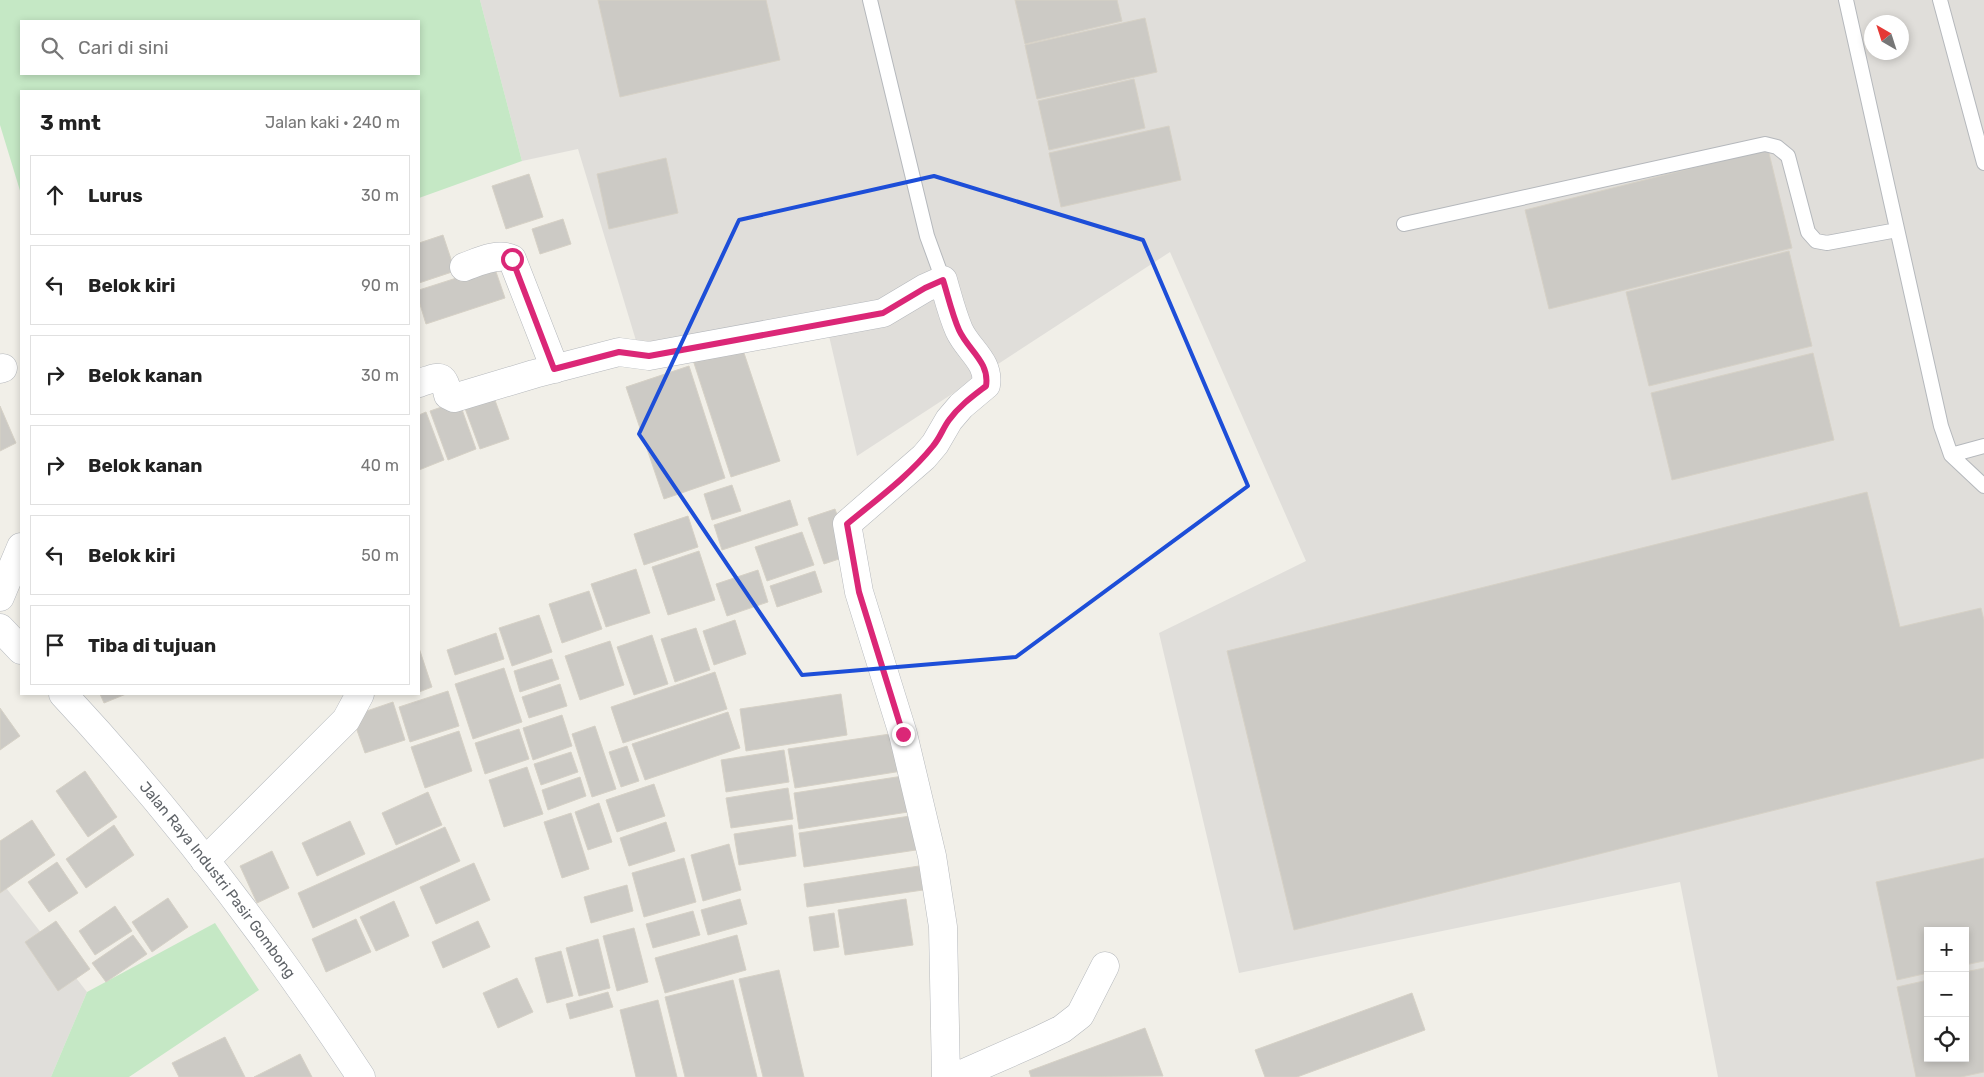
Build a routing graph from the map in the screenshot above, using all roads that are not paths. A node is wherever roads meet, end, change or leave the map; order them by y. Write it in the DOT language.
graph roads {
  1 [pos="870,0"];
  2 [pos="1846,0"];
  3 [pos="1940,0"];
  4 [pos="1982,148"];
  5 [pos="1984,163"];
  6 [pos="1404,224"];
  7 [pos="1897,230"];
  8 [pos="464,267"];
  9 [pos="943,280"];
  10 [pos="554,369"];
  11 [pos="420,383"];
  12 [pos="1984,446"];
  13 [pos="1951,455"];
  14 [pos="1984,486"];
  15 [pos="20,549"];
  16 [pos="0,597"];
  17 [pos="0,628"];
  18 [pos="20,649"];
  19 [pos="64,695"];
  20 [pos="359,695"];
  21 [pos="205,861"];
  22 [pos="1105,966"];
  23 [pos="361,1077"];
  24 [pos="946,1077"];
  25 [pos="955,1077"];
  1 -- 9 [label="lane"];
  2 -- 7 [label="lane"];
  3 -- 4 [label="lane"];
  4 -- 5 [label="lane"];
  6 -- 7 [label="lane"];
  7 -- 13 [label="lane"];
  8 -- 10 [label="street"];
  9 -- 10 [label="street"];
  9 -- 24 [label="street"];
  10 -- 11 [label="street"];
  12 -- 13 [label="lane"];
  13 -- 14 [label="lane"];
  15 -- 16 [label="street"];
  17 -- 18 [label="street"];
  19 -- 21 [label="street, Jalan Raya Industri Pasir Gombong"];
  20 -- 21 [label="street"];
  21 -- 23 [label="street, Jalan Raya Industri Pasir Gombong"];
  22 -- 25 [label="street"];
}
